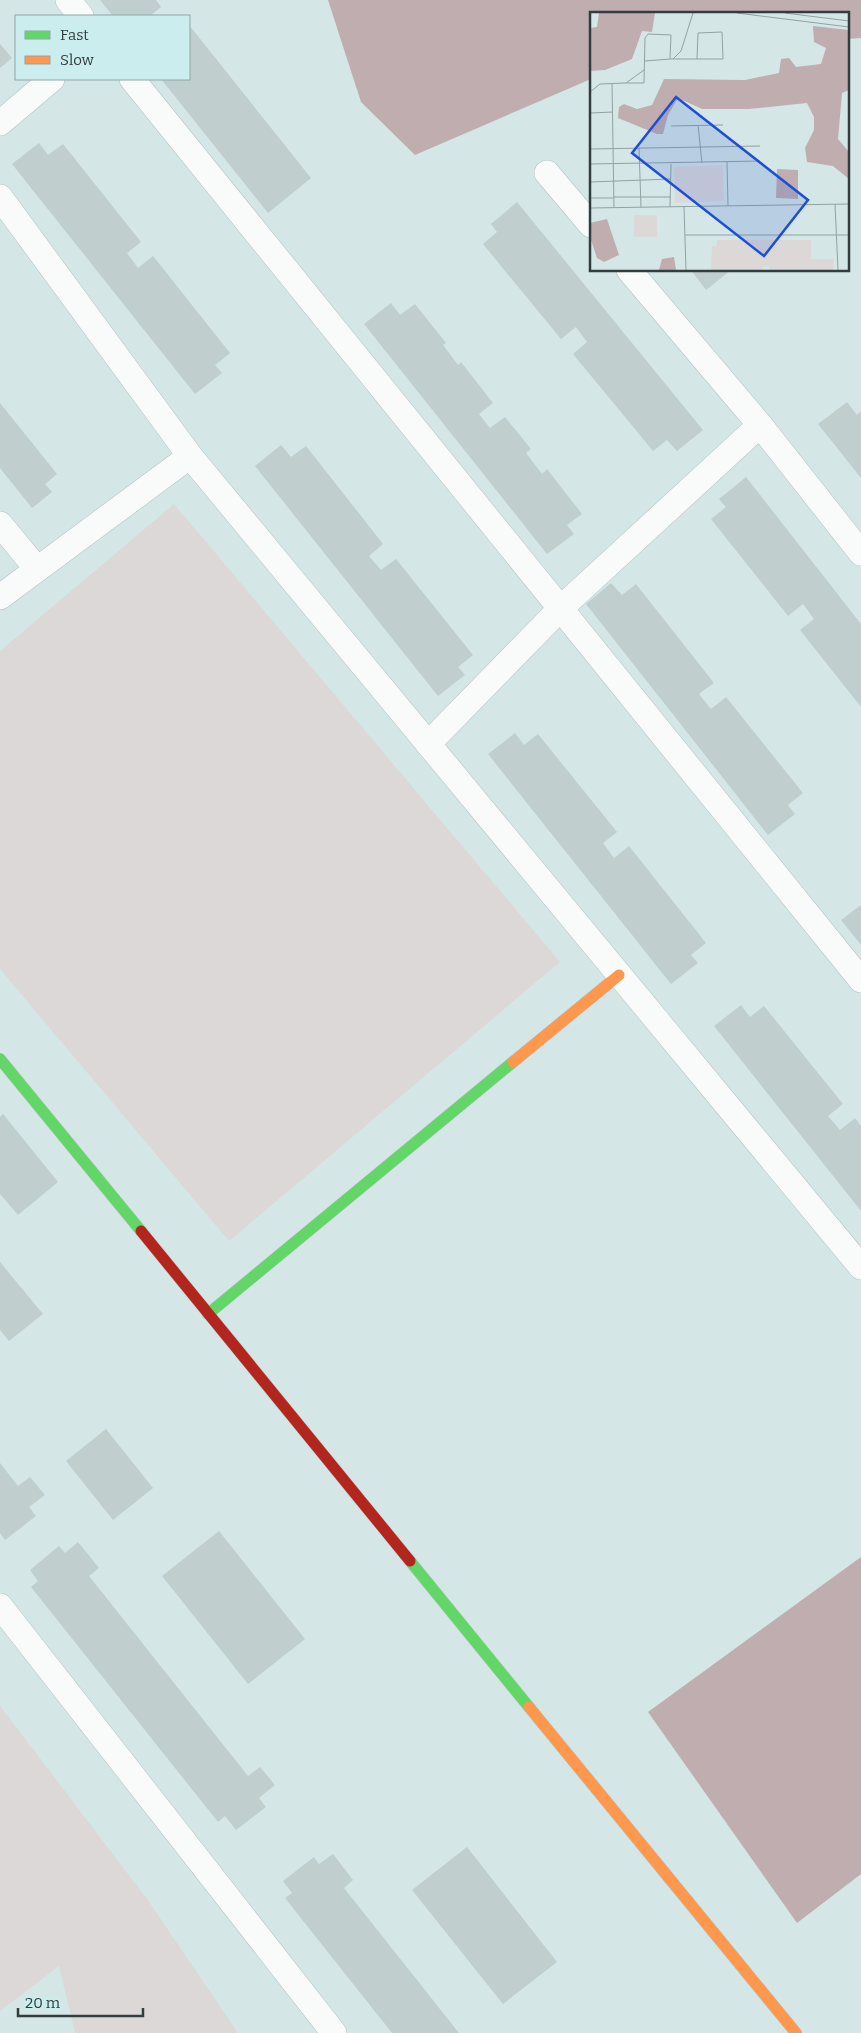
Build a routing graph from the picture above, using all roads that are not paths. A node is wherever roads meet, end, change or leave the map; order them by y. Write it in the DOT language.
graph roads {
  1 [pos="68,0"];
  2 [pos="80,15"];
  3 [pos="51,80"];
  4 [pos="133,80"];
  5 [pos="0,123"];
  6 [pos="547,173"];
  7 [pos="0,197"];
  8 [pos="590,224"];
  9 [pos="630,271"];
  10 [pos="760,424"];
  11 [pos="190,456"];
  12 [pos="0,524"];
  13 [pos="861,553"];
  14 [pos="37,570"];
  15 [pos="0,597"];
  16 [pos="561,608"];
  17 [pos="428,744"];
  18 [pos="619,975"];
  19 [pos="861,980"];
  20 [pos="0,1060"];
  21 [pos="861,1267"];
  22 [pos="208,1314"];
  23 [pos="0,1606"];
  24 [pos="334,2033"];
  25 [pos="796,2033"];
  1 -- 2 [label="lane"];
  3 -- 5 [label="lane"];
  4 -- 16 [label="lane"];
  6 -- 8 [label="lane"];
  7 -- 11 [label="lane"];
  9 -- 10 [label="lane"];
  10 -- 13 [label="lane"];
  10 -- 16 [label="lane"];
  11 -- 14 [label="lane"];
  11 -- 17 [label="lane"];
  12 -- 14 [label="lane"];
  14 -- 15 [label="lane"];
  16 -- 17 [label="lane"];
  16 -- 19 [label="lane"];
  17 -- 18 [label="lane"];
  18 -- 21 [label="lane"];
  18 -- 22 [label="street"];
  20 -- 22 [label="street"];
  22 -- 25 [label="street"];
  23 -- 24 [label="lane"];
}
